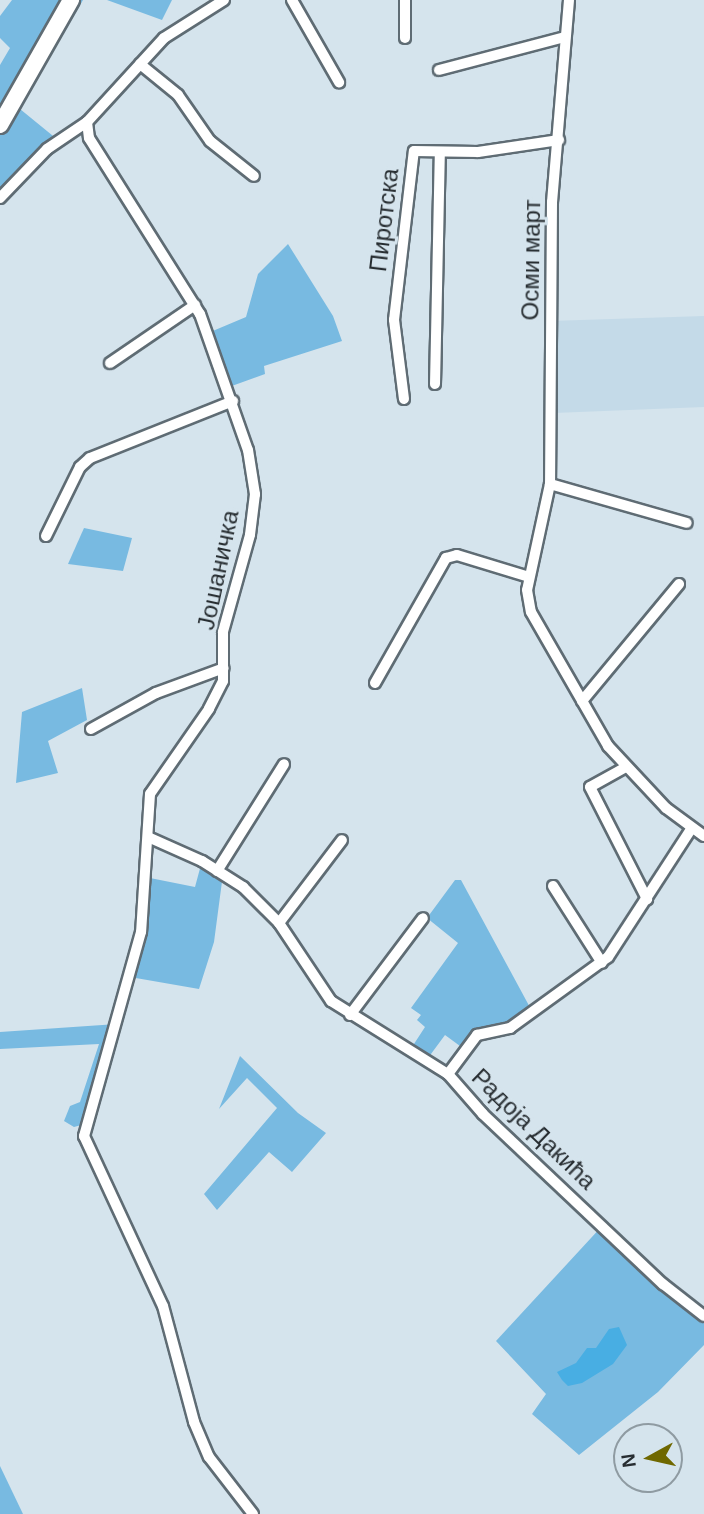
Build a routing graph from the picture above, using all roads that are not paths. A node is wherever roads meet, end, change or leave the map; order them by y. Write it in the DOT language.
graph roads {
  1 [pos="71,0"];
  2 [pos="224,0"];
  3 [pos="292,0"];
  4 [pos="405,0"];
  5 [pos="569,0"];
  6 [pos="565,37"];
  7 [pos="405,38"];
  8 [pos="140,64"];
  9 [pos="439,70"];
  10 [pos="339,82"];
  11 [pos="87,122"];
  12 [pos="0,125"];
  13 [pos="559,140"];
  14 [pos="440,152"];
  15 [pos="254,176"];
  16 [pos="0,198"];
  17 [pos="195,305"];
  18 [pos="110,363"];
  19 [pos="435,384"];
  20 [pos="404,399"];
  21 [pos="233,401"];
  22 [pos="550,484"];
  23 [pos="687,523"];
  24 [pos="46,536"];
  25 [pos="526,576"];
  26 [pos="679,584"];
  27 [pos="224,668"];
  28 [pos="375,682"];
  29 [pos="582,701"];
  30 [pos="91,729"];
  31 [pos="284,764"];
  32 [pos="626,767"];
  33 [pos="691,829"];
  34 [pos="704,836"];
  35 [pos="148,838"];
  36 [pos="342,840"];
  37 [pos="217,871"];
  38 [pos="553,886"];
  39 [pos="647,900"];
  40 [pos="423,918"];
  41 [pos="279,922"];
  42 [pos="602,963"];
  43 [pos="350,1015"];
  44 [pos="448,1074"];
  45 [pos="704,1316"];
  46 [pos="253,1514"];
  1 -- 12 [label="street"];
  2 -- 8 [label="street"];
  3 -- 10 [label="street"];
  4 -- 7 [label="street"];
  5 -- 6 [label="street, Осми март"];
  6 -- 9 [label="street"];
  6 -- 13 [label="street, Осми март"];
  8 -- 11 [label="street"];
  8 -- 15 [label="street"];
  11 -- 16 [label="street"];
  11 -- 17 [label="street, Јошаничка"];
  13 -- 14 [label="street, Пиротска"];
  13 -- 22 [label="street, Осми март"];
  14 -- 19 [label="street"];
  14 -- 20 [label="street, Пиротска"];
  17 -- 18 [label="street"];
  17 -- 21 [label="street, Јошаничка"];
  21 -- 24 [label="street"];
  21 -- 27 [label="street, Јошаничка"];
  22 -- 23 [label="street"];
  22 -- 25 [label="street, Осми март"];
  25 -- 28 [label="street"];
  25 -- 29 [label="street, Осми март"];
  26 -- 29 [label="street"];
  27 -- 30 [label="street, Јошаничка"];
  27 -- 35 [label="street, Јошаничка"];
  29 -- 32 [label="street, Осми март"];
  31 -- 37 [label="street"];
  32 -- 33 [label="street, Осми март"];
  32 -- 39 [label="street"];
  33 -- 34 [label="street, Осми март"];
  33 -- 39 [label="street, Радоја Дакића"];
  35 -- 37 [label="street"];
  35 -- 46 [label="street, Јошаничка"];
  36 -- 41 [label="street"];
  37 -- 41 [label="street"];
  38 -- 42 [label="street"];
  39 -- 42 [label="street, Радоја Дакића"];
  40 -- 43 [label="street"];
  41 -- 43 [label="street"];
  42 -- 44 [label="street, Радоја Дакића"];
  43 -- 44 [label="street"];
  44 -- 45 [label="street, Радоја Дакића"];
}
